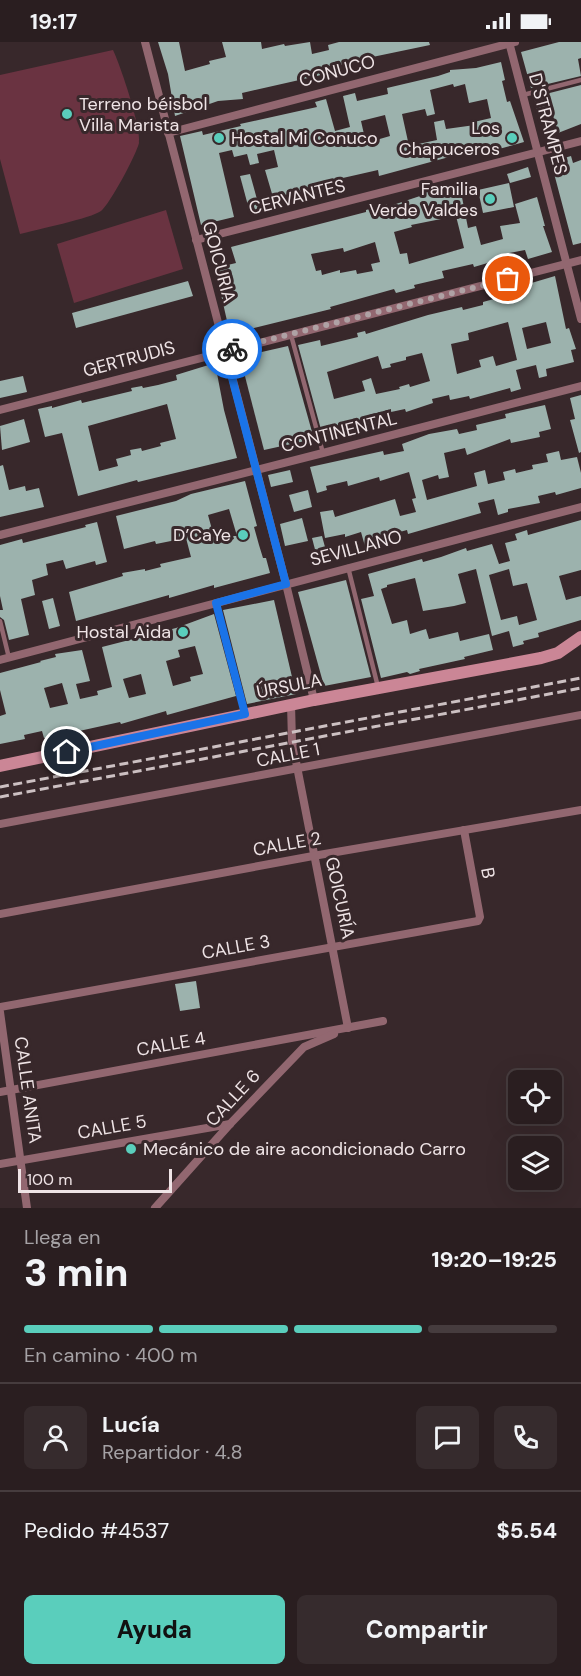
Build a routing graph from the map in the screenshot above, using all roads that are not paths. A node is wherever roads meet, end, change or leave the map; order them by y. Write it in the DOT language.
graph roads {
  1 [pos="145,42"];
  2 [pos="511,42"];
  3 [pos="581,80"];
  4 [pos="523,94"];
  5 [pos="168,133"];
  6 [pos="581,141"];
  7 [pos="539,153"];
  8 [pos="196,240"];
  9 [pos="581,260"];
  10 [pos="567,263"];
  11 [pos="581,319"];
  12 [pos="291,334"];
  13 [pos="225,351"];
  14 [pos="581,386"];
  15 [pos="0,410"];
  16 [pos="324,453"];
  17 [pos="256,470"];
  18 [pos="581,507"];
  19 [pos="0,535"];
  20 [pos="348,567"];
  21 [pos="286,584"];
  22 [pos="216,603"];
  23 [pos="0,621"];
  24 [pos="581,637"];
  25 [pos="5,659"];
  26 [pos="378,688"];
  27 [pos="314,699"];
  28 [pos="291,704"];
  29 [pos="245,714"];
  30 [pos="581,715"];
  31 [pos="0,766"];
  32 [pos="298,770"];
  33 [pos="581,810"];
  34 [pos="0,824"];
  35 [pos="464,830"];
  36 [pos="313,856"];
  37 [pos="0,914"];
  38 [pos="478,921"];
  39 [pos="333,946"];
  40 [pos="0,1007"];
  41 [pos="0,1012"];
  42 [pos="383,1021"];
  43 [pos="348,1028"];
  44 [pos="12,1090"];
  45 [pos="0,1092"];
  46 [pos="230,1124"];
  47 [pos="21,1160"];
  48 [pos="0,1164"];
  49 [pos="27,1208"];
  50 [pos="155,1208"];
  1 -- 5 [label="street, GOICURIA"];
  2 -- 4 [label="street, D'STRAMPES"];
  2 -- 5 [label="street, CONUCO"];
  3 -- 4 [label="lane"];
  4 -- 7 [label="street, D'STRAMPES"];
  5 -- 8 [label="street, GOICURIA"];
  6 -- 7 [label="street, CERVANTES"];
  7 -- 8 [label="street, CERVANTES"];
  7 -- 10 [label="street, D'STRAMPES"];
  8 -- 13 [label="street, GOICURIA"];
  9 -- 10 [label="street, GERTRUDIS"];
  10 -- 11 [label="street, D'STRAMPES"];
  10 -- 12 [label="street, GERTRUDIS"];
  12 -- 13 [label="street, GERTRUDIS"];
  12 -- 16 [label="lane"];
  13 -- 15 [label="street, GERTRUDIS"];
  13 -- 17 [label="street, GOICURIA"];
  14 -- 16 [label="street, CONTINENTAL"];
  16 -- 17 [label="street, CONTINENTAL"];
  17 -- 19 [label="street, CONTINENTAL"];
  17 -- 21 [label="street, GOICURIA"];
  18 -- 20 [label="street, SEVILLANO"];
  20 -- 21 [label="street, SEVILLANO"];
  20 -- 26 [label="lane"];
  21 -- 22 [label="street, SEVILLANO"];
  21 -- 27 [label="street, GOICURIA"];
  22 -- 25 [label="street, SEVILLANO"];
  22 -- 29 [label="lane"];
  23 -- 25 [label="lane"];
  24 -- 26 [label="street, ÚRSULA"];
  26 -- 27 [label="street, ÚRSULA"];
  27 -- 28 [label="street, ÚRSULA"];
  28 -- 29 [label="street, ÚRSULA"];
  28 -- 32 [label="street, GOICURÍA"];
  29 -- 31 [label="street, ÚRSULA"];
  30 -- 32 [label="street, CALLE 1"];
  32 -- 34 [label="street, CALLE 1"];
  32 -- 36 [label="street, GOICURÍA"];
  33 -- 35 [label="street, CALLE 2"];
  35 -- 36 [label="street, CALLE 2"];
  35 -- 38 [label="street, B"];
  36 -- 37 [label="street, CALLE 2"];
  36 -- 39 [label="street, GOICURÍA"];
  38 -- 39 [label="street, CALLE 3"];
  39 -- 40 [label="street, CALLE 3"];
  39 -- 43 [label="street, GOICURÍA"];
  41 -- 44 [label="street, CALLE ANITA"];
  42 -- 43 [label="street"];
  43 -- 44 [label="street, CALLE 4"];
  43 -- 46 [label="street, CALLE 6"];
  44 -- 45 [label="street, CALLE 4"];
  44 -- 47 [label="street, CALLE ANITA"];
  46 -- 47 [label="street, CALLE 5"];
  46 -- 50 [label="street, CALLE 6"];
  47 -- 48 [label="street, CALLE 5"];
  47 -- 49 [label="street, CALLE ANITA"];
}
